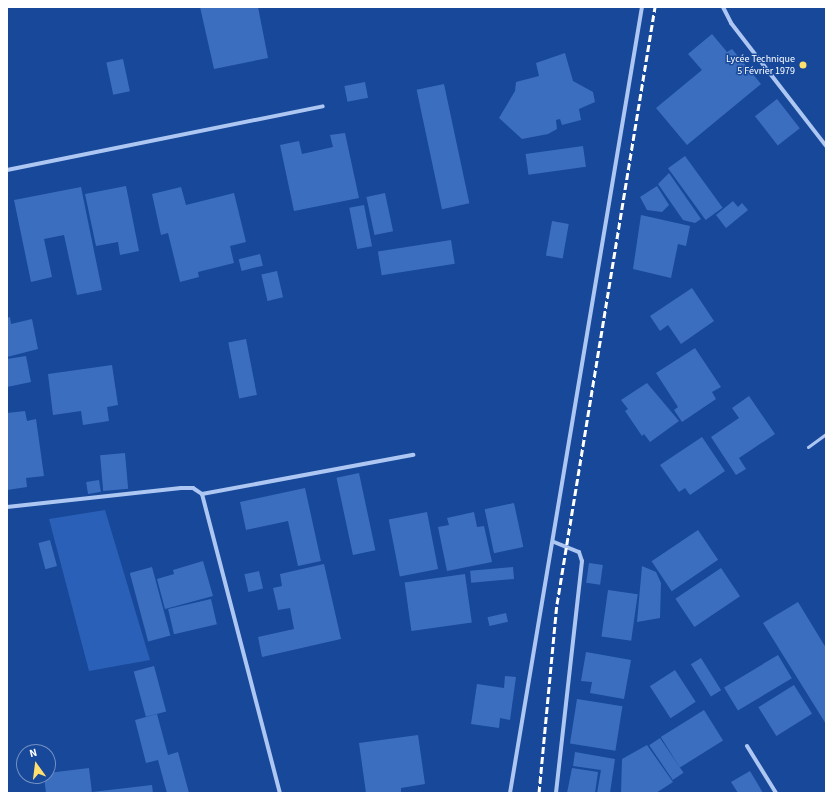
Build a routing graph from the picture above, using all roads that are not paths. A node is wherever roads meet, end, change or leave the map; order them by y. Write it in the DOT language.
graph roads {
  1 [pos="642,7"];
  2 [pos="723,7"];
  3 [pos="323,106"];
  4 [pos="826,146"];
  5 [pos="7,170"];
  6 [pos="826,434"];
  7 [pos="808,447"];
  8 [pos="414,455"];
  9 [pos="202,494"];
  10 [pos="7,508"];
  11 [pos="554,542"];
  12 [pos="747,746"];
  13 [pos="280,793"];
  14 [pos="510,793"];
  15 [pos="556,793"];
  16 [pos="776,793"];
  1 -- 11 [label="street"];
  2 -- 4 [label="street"];
  3 -- 5 [label="street"];
  6 -- 7 [label="lane"];
  8 -- 9 [label="street"];
  9 -- 10 [label="street"];
  9 -- 13 [label="street"];
  11 -- 14 [label="street"];
  11 -- 15 [label="street"];
  12 -- 16 [label="street"];
}
